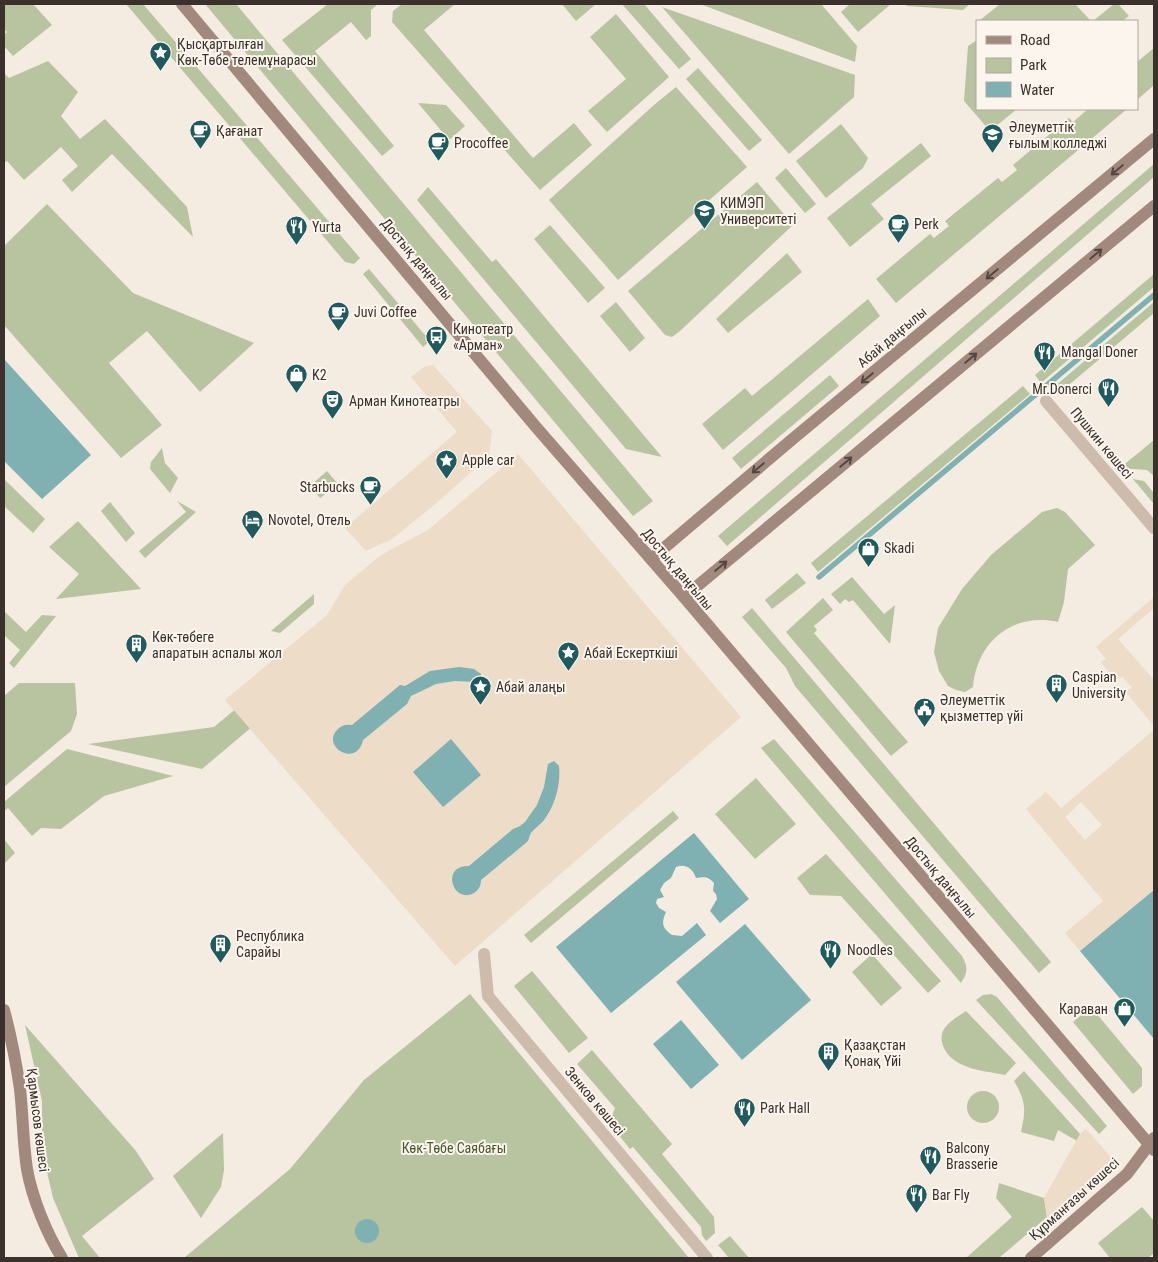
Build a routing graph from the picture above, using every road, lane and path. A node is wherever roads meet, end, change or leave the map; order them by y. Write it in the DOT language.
graph roads {
  1 [pos="182,4"];
  2 [pos="1154,139"];
  3 [pos="1154,206"];
  4 [pos="1046,401"];
  5 [pos="1154,528"];
  6 [pos="651,559"];
  7 [pos="684,597"];
  8 [pos="484,954"];
  9 [pos="4,1010"];
  10 [pos="1152,1144"];
  11 [pos="62,1258"];
  12 [pos="707,1258"];
  13 [pos="1031,1258"];
  1 -- 6 [label="main road, Достық даңғылы"];
  2 -- 6 [label="main road, Абай даңғылы, one-way"];
  7 -- 3 [label="main road, one-way"];
  4 -- 5 [label="street, Пушкин көшесі"];
  6 -- 7 [label="main road, Достық даңғылы"];
  7 -- 10 [label="main road, Достық даңғылы"];
  8 -- 12 [label="street, Зенков көшесі"];
  9 -- 11 [label="main road, Қармысов көшесі"];
  10 -- 13 [label="main road, Құрманғазы көшесі"];
}
